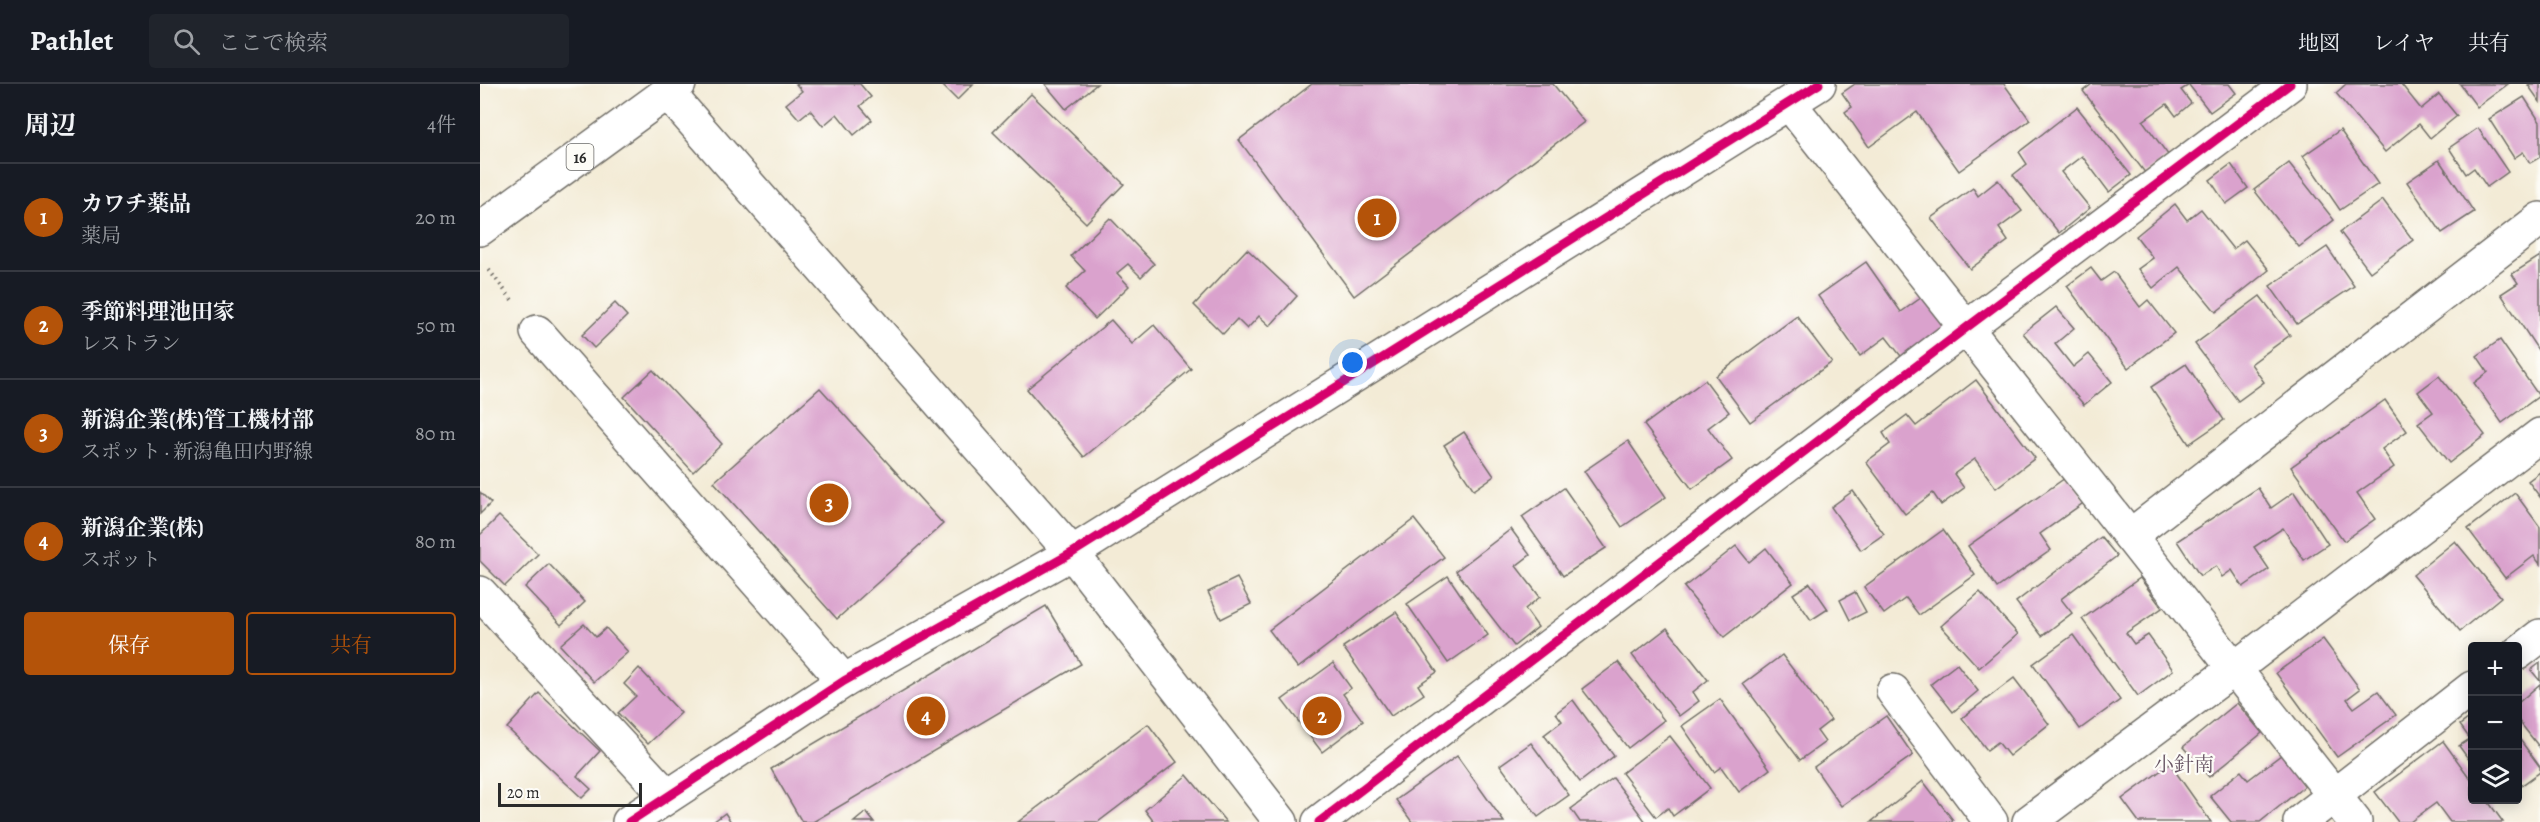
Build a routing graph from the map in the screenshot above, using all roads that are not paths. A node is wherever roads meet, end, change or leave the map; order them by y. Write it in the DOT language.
graph roads {
  1 [pos="1819,84"];
  2 [pos="2290,84"];
  3 [pos="674,88"];
  4 [pos="1790,103"];
  5 [pos="2540,219"];
  6 [pos="480,230"];
  7 [pos="1966,328"];
  8 [pos="537,333"];
  9 [pos="2540,435"];
  10 [pos="2130,536"];
  11 [pos="1072,553"];
  12 [pos="480,593"];
  13 [pos="2540,636"];
  14 [pos="2522,649"];
  15 [pos="2234,669"];
  16 [pos="844,681"];
  17 [pos="1893,691"];
  18 [pos="2468,691"];
  19 [pos="2335,795"];
  20 [pos="667,796"];
  21 [pos="629,822"];
  22 [pos="1281,822"];
  23 [pos="1319,822"];
  24 [pos="1991,822"];
  25 [pos="2029,822"];
  26 [pos="2300,822"];
  27 [pos="2355,822"];
  1 -- 4 [label="street"];
  2 -- 7 [label="street"];
  3 -- 6 [label="street, 16"];
  3 -- 11 [label="street"];
  4 -- 7 [label="street"];
  4 -- 11 [label="street"];
  5 -- 10 [label="street"];
  7 -- 10 [label="street"];
  7 -- 23 [label="street"];
  8 -- 16 [label="street"];
  9 -- 15 [label="street"];
  10 -- 15 [label="street"];
  11 -- 16 [label="street"];
  11 -- 22 [label="street"];
  12 -- 20 [label="street"];
  13 -- 14 [label="street"];
  15 -- 19 [label="street"];
  15 -- 25 [label="street"];
  16 -- 20 [label="street"];
  17 -- 24 [label="street"];
  18 -- 19 [label="street"];
  19 -- 26 [label="street"];
  19 -- 27 [label="street"];
  20 -- 21 [label="street"];
}
